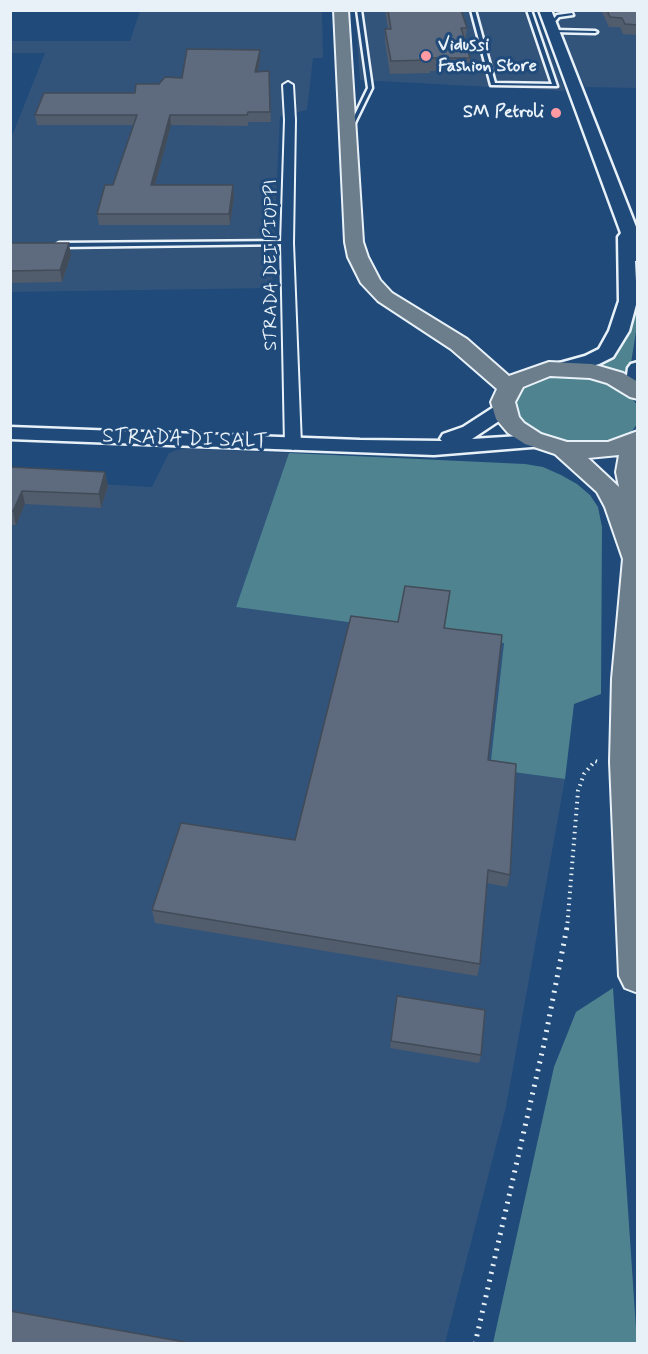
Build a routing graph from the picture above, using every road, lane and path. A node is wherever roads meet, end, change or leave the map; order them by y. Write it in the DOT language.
graph roads {
  1 [pos="340,10"];
  2 [pos="359,10"];
  3 [pos="474,10"];
  4 [pos="529,10"];
  5 [pos="549,17"];
  6 [pos="595,32"];
  7 [pos="288,85"];
  8 [pos="349,131"];
  9 [pos="625,228"];
  10 [pos="287,243"];
  11 [pos="57,245"];
  12 [pos="638,247"];
  13 [pos="638,256"];
  14 [pos="633,284"];
  15 [pos="459,344"];
  16 [pos="556,369"];
  17 [pos="637,383"];
  18 [pos="506,399"];
  19 [pos="10,433"];
  20 [pos="635,440"];
  21 [pos="536,441"];
  22 [pos="293,445"];
  23 [pos="360,447"];
  24 [pos="564,449"];
  25 [pos="638,516"];
  26 [pos="636,545"];
  27 [pos="626,762"];
  28 [pos="638,976"];
  29 [pos="475,1344"];
  1 -- 8 [label="main road"];
  2 -- 8 [label="lane"];
  3 -- 4 [label="lane"];
  5 -- 6 [label="lane"];
  5 -- 9 [label="street"];
  7 -- 10 [label="street, STRADA DEI PIOPPI"];
  8 -- 15 [label="main road"];
  9 -- 12 [label="street"];
  9 -- 13 [label="street"];
  9 -- 14 [label="street"];
  10 -- 11 [label="lane"];
  10 -- 22 [label="street, STRADA DEI PIOPPI"];
  14 -- 16 [label="street"];
  15 -- 16 [label="main road"];
  15 -- 18 [label="main road"];
  16 -- 17 [label="main road"];
  16 -- 18 [label="main road"];
  18 -- 21 [label="main road"];
  18 -- 23 [label="street"];
  19 -- 22 [label="street, STRADA DI SALT"];
  20 -- 24 [label="main road"];
  20 -- 25 [label="main road"];
  21 -- 23 [label="street"];
  21 -- 24 [label="main road"];
  22 -- 23 [label="street, STRADA DI SALT"];
  24 -- 26 [label="main road"];
  26 -- 27 [label="main road"];
  27 -- 28 [label="main road"];
  27 -- 29 [label="path"];
}
